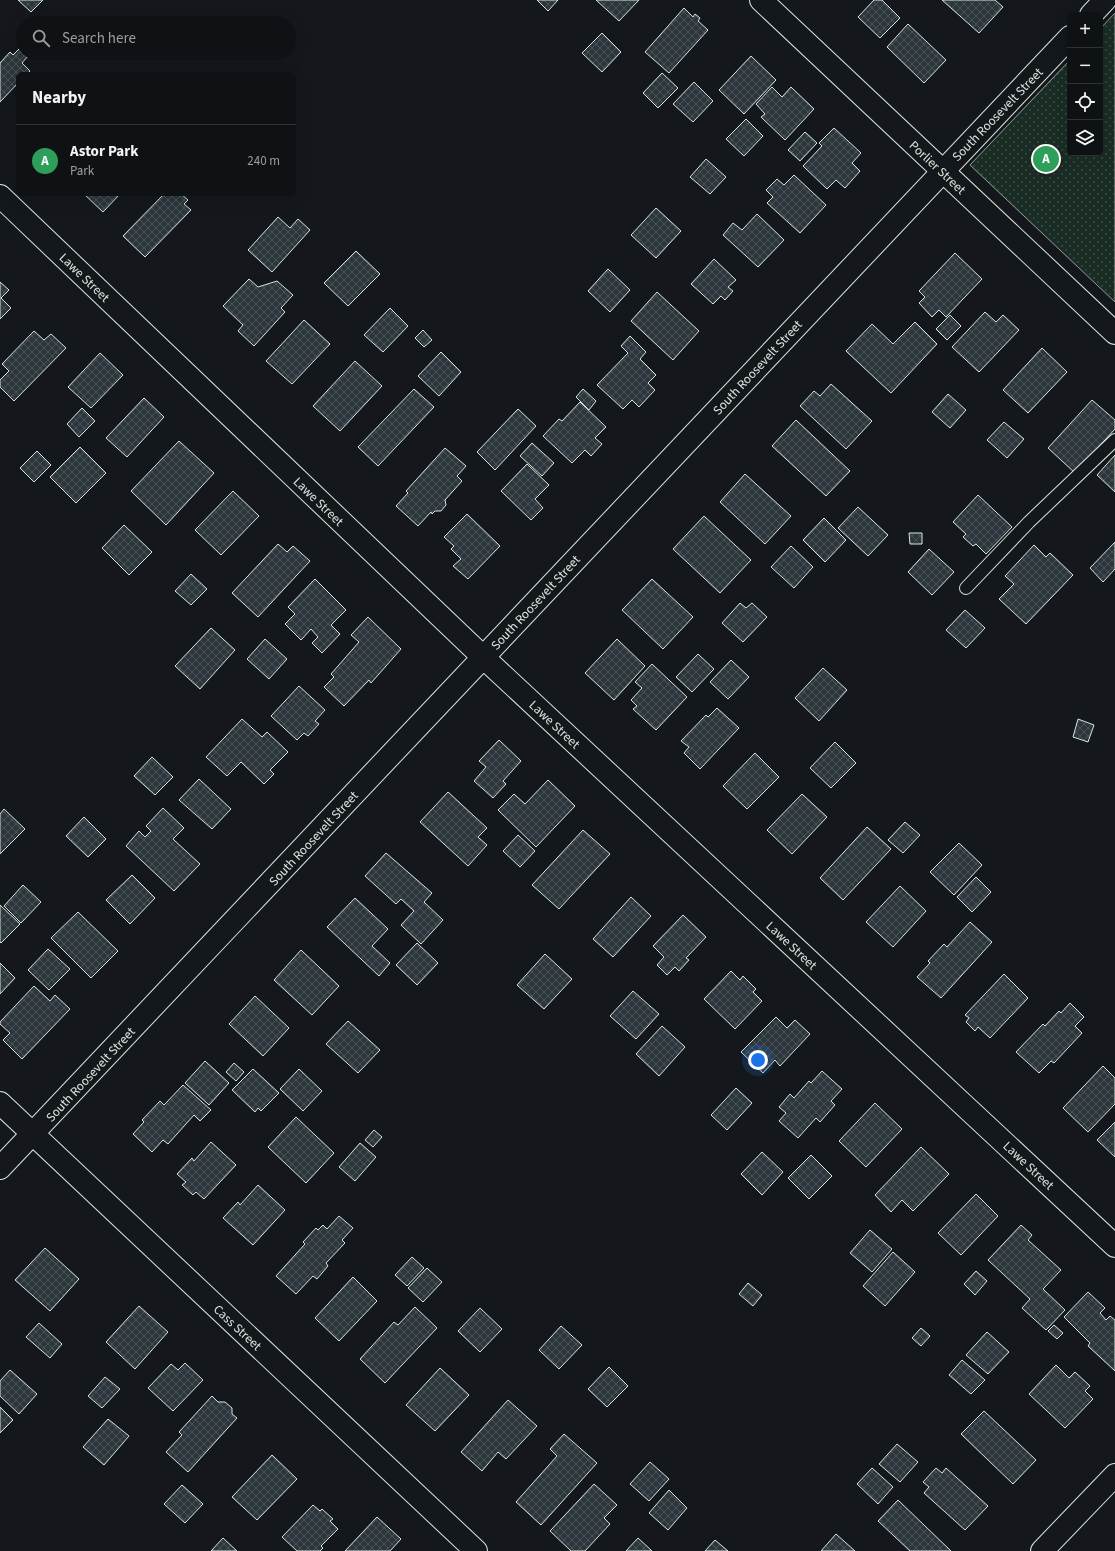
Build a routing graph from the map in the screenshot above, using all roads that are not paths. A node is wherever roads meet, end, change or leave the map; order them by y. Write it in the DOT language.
graph roads {
  1 [pos="761,0"];
  2 [pos="1105,0"];
  3 [pos="1094,12"];
  4 [pos="1067,40"];
  5 [pos="942,171"];
  6 [pos="0,196"];
  7 [pos="1115,333"];
  8 [pos="1115,440"];
  9 [pos="966,588"];
  10 [pos="483,657"];
  11 [pos="0,1103"];
  12 [pos="33,1134"];
  13 [pos="0,1168"];
  14 [pos="1115,1246"];
  15 [pos="1115,1475"];
  16 [pos="476,1551"];
  17 [pos="1042,1551"];
  1 -- 5 [label="street, Porlier Street"];
  2 -- 3 [label="street"];
  4 -- 5 [label="street, South Roosevelt Street"];
  5 -- 7 [label="street, Porlier Street"];
  5 -- 10 [label="street, South Roosevelt Street"];
  6 -- 10 [label="street, Lawe Street"];
  8 -- 9 [label="lane"];
  10 -- 12 [label="street, South Roosevelt Street"];
  10 -- 14 [label="street, Lawe Street"];
  11 -- 12 [label="street, Cass Street"];
  12 -- 13 [label="street, South Roosevelt Street"];
  12 -- 16 [label="street, Cass Street"];
  15 -- 17 [label="street"];
}
